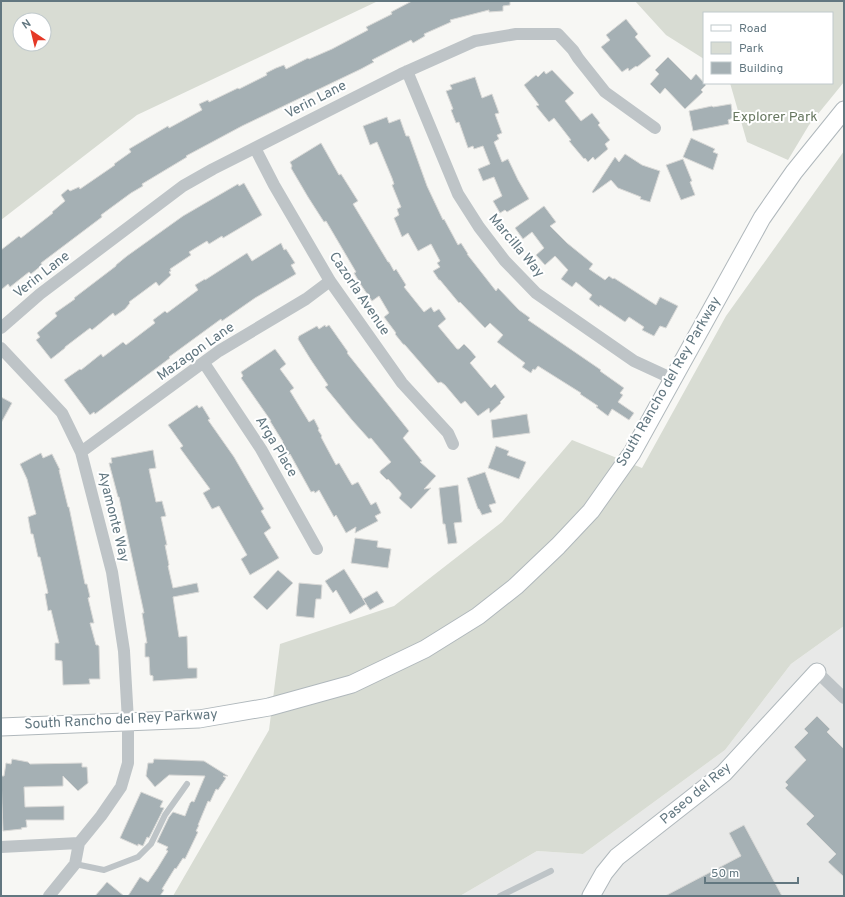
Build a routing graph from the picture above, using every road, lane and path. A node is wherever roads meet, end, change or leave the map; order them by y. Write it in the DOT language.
graph roads {
  1 [pos="407,71"];
  2 [pos="844,110"];
  3 [pos="655,128"];
  4 [pos="254,148"];
  5 [pos="330,281"];
  6 [pos="1,328"];
  7 [pos="1,348"];
  8 [pos="204,363"];
  9 [pos="673,379"];
  10 [pos="453,444"];
  11 [pos="81,452"];
  12 [pos="317,549"];
  13 [pos="817,672"];
  14 [pos="844,698"];
  15 [pos="128,721"];
  16 [pos="1,727"];
  17 [pos="187,784"];
  18 [pos="79,842"];
  19 [pos="1,847"];
  20 [pos="75,864"];
  21 [pos="551,870"];
  22 [pos="49,896"];
  23 [pos="500,896"];
  24 [pos="591,896"];
  1 -- 3 [label="street, Verin Lane"];
  1 -- 4 [label="street, Verin Lane"];
  1 -- 9 [label="street, Marcilla Way"];
  2 -- 9 [label="street, South Rancho del Rey Parkway"];
  4 -- 5 [label="street, Cazorla Avenue"];
  4 -- 6 [label="street, Verin Lane"];
  5 -- 8 [label="street, Mazagon Lane"];
  5 -- 10 [label="street, Cazorla Avenue"];
  7 -- 11 [label="street, Ayamonte Way"];
  8 -- 11 [label="street, Mazagon Lane"];
  8 -- 12 [label="street, Arga Place"];
  9 -- 15 [label="street, South Rancho del Rey Parkway"];
  11 -- 15 [label="street, Ayamonte Way"];
  13 -- 14 [label="street"];
  13 -- 24 [label="street, Paseo del Rey"];
  15 -- 16 [label="street, South Rancho del Rey Parkway"];
  15 -- 18 [label="street, Ayamonte Way"];
  17 -- 20 [label="lane"];
  18 -- 19 [label="street"];
  18 -- 20 [label="street"];
  20 -- 22 [label="street"];
  21 -- 23 [label="lane"];
}
